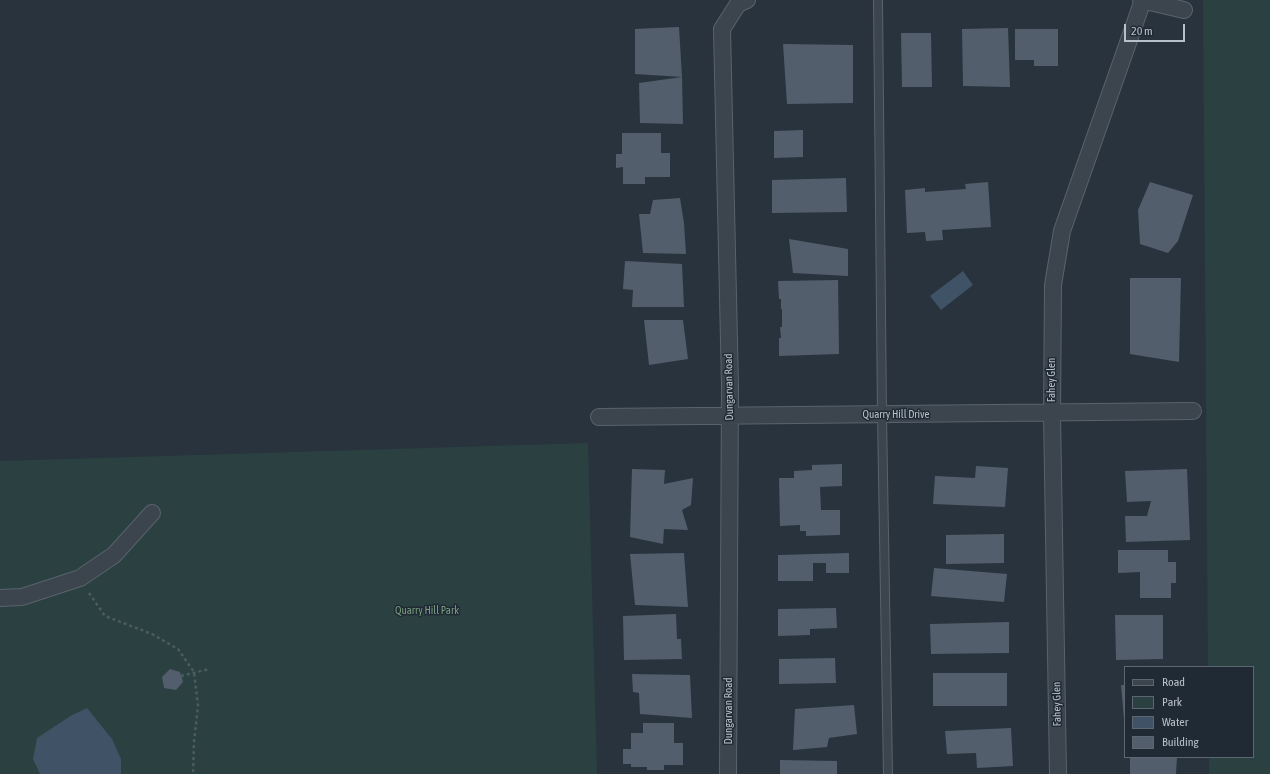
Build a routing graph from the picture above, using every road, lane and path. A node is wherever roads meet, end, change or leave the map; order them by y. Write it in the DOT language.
graph roads {
  1 [pos="878,0"];
  2 [pos="1143,0"];
  3 [pos="742,2"];
  4 [pos="1184,10"];
  5 [pos="1193,411"];
  6 [pos="1052,414"];
  7 [pos="882,415"];
  8 [pos="730,416"];
  9 [pos="599,417"];
  10 [pos="152,512"];
  11 [pos="80,578"];
  12 [pos="0,598"];
  13 [pos="209,669"];
  14 [pos="194,672"];
  15 [pos="181,676"];
  16 [pos="193,774"];
  17 [pos="728,774"];
  18 [pos="888,774"];
  19 [pos="1058,774"];
  1 -- 7 [label="lane"];
  2 -- 4 [label="street"];
  2 -- 6 [label="street, Fahey Glen"];
  3 -- 8 [label="street, Dungarvan Road"];
  5 -- 6 [label="street, Quarry Hill Drive"];
  6 -- 7 [label="street, Quarry Hill Drive"];
  6 -- 19 [label="street, Fahey Glen"];
  7 -- 8 [label="street, Quarry Hill Drive"];
  7 -- 18 [label="lane"];
  8 -- 9 [label="street, Quarry Hill Drive"];
  8 -- 17 [label="street, Dungarvan Road"];
  10 -- 11 [label="street"];
  11 -- 12 [label="street"];
  11 -- 14 [label="path"];
  13 -- 14 [label="path"];
  14 -- 15 [label="path"];
  14 -- 16 [label="path"];
}
